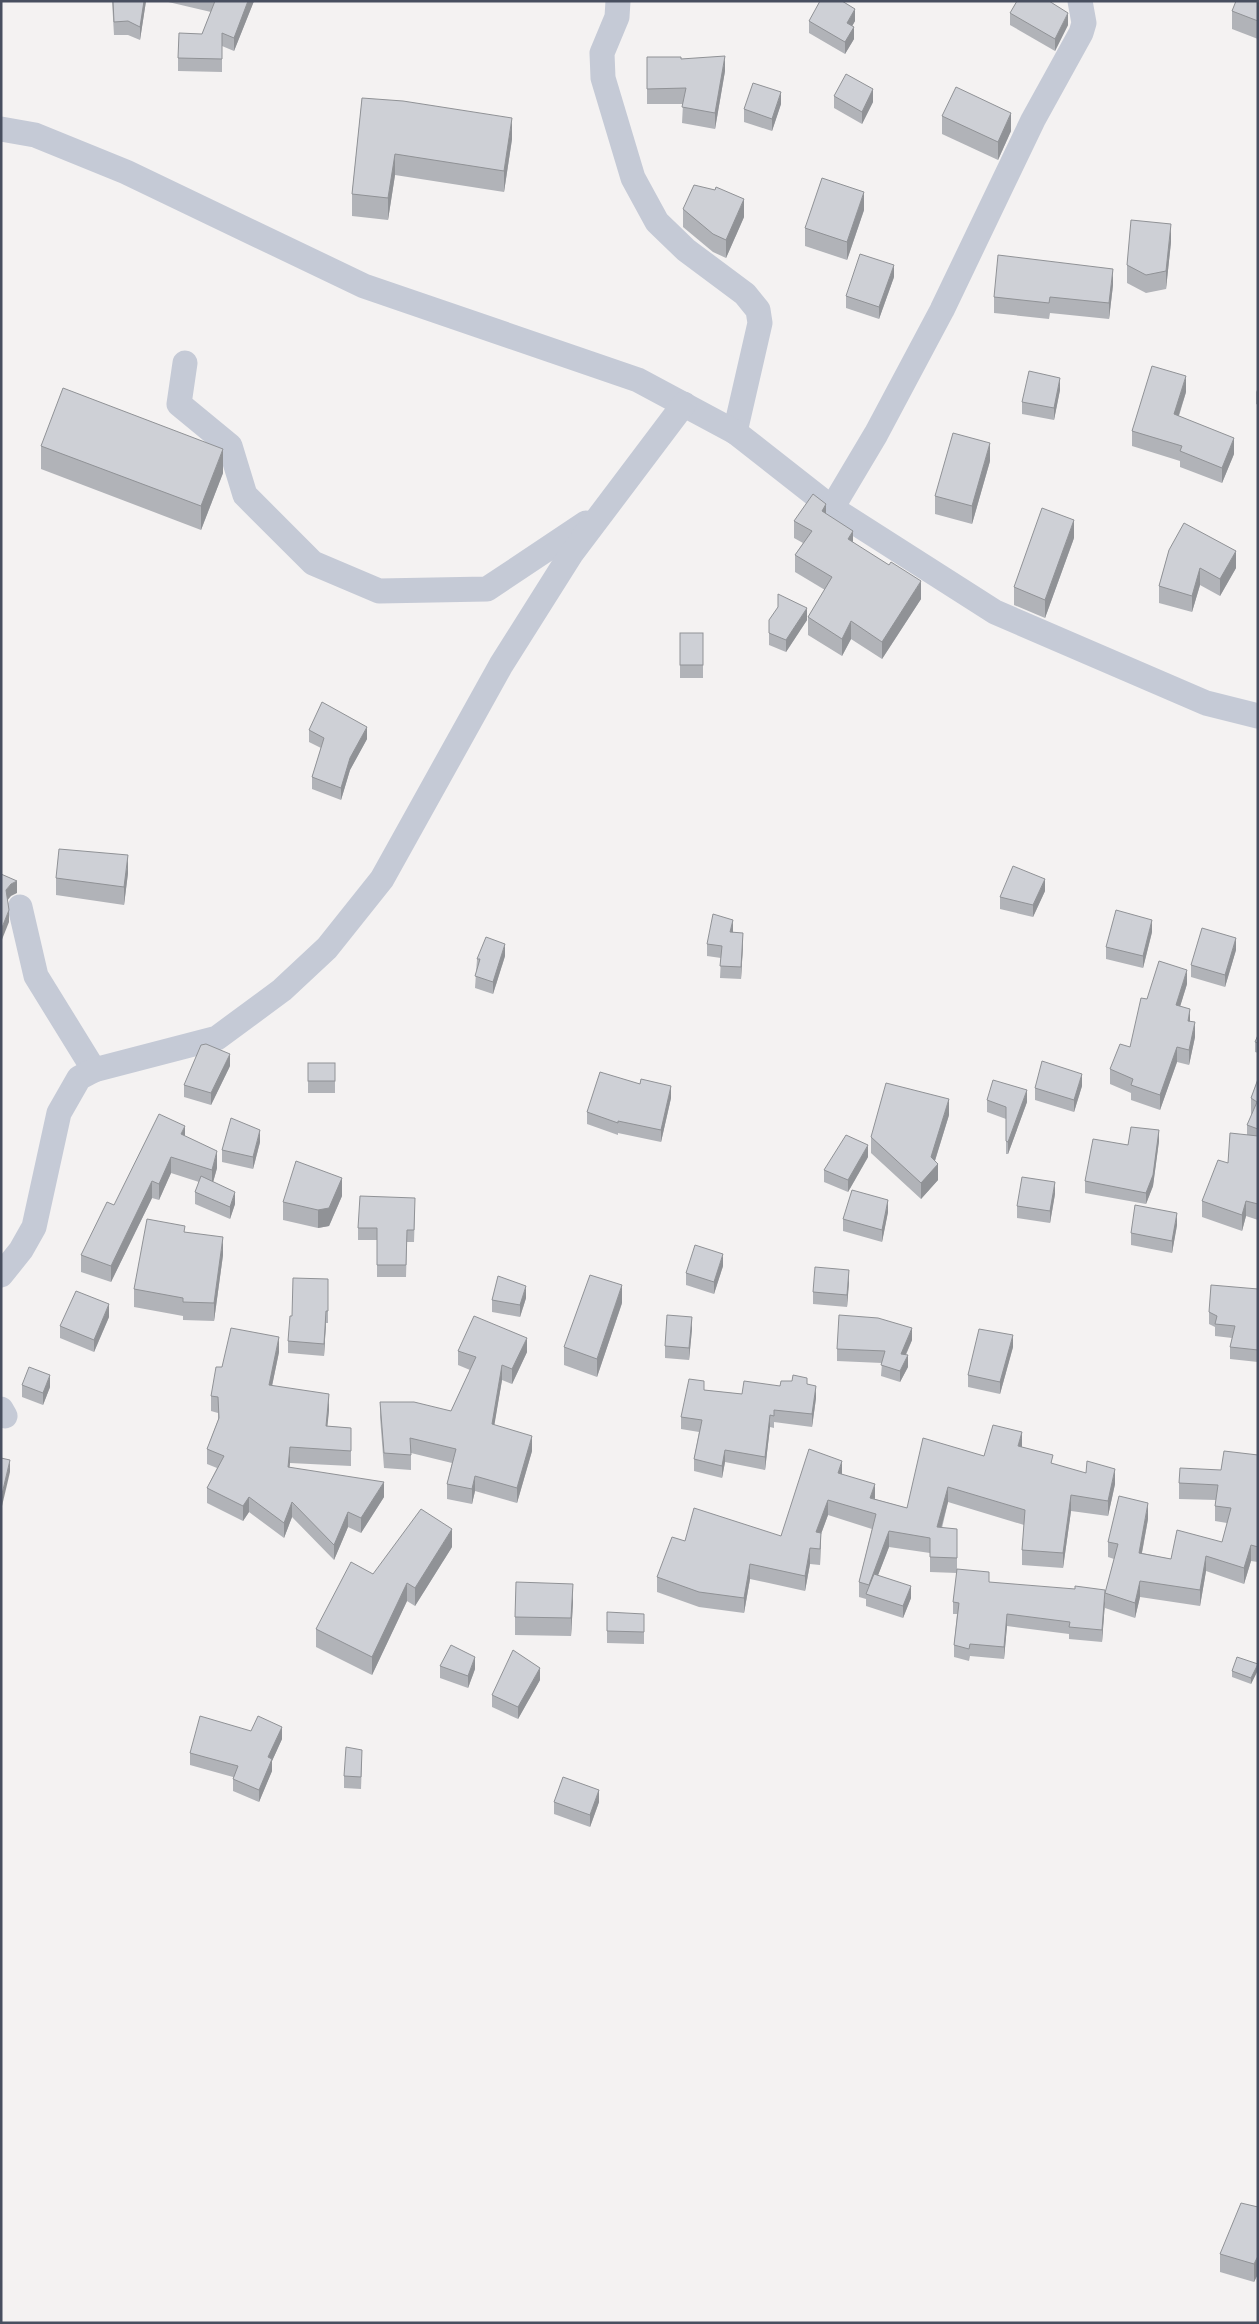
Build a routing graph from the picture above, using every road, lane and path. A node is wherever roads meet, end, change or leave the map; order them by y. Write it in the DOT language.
graph roads {
  1 [pos="618,1"];
  2 [pos="1080,1"];
  3 [pos="1,128"];
  4 [pos="186,364"];
  5 [pos="684,404"];
  6 [pos="735,432"];
  7 [pos="832,508"];
  8 [pos="601,514"];
  9 [pos="1258,716"];
  10 [pos="20,908"];
  11 [pos="94,1070"];
  12 [pos="1,1275"];
  1 -- 6 [label="street"];
  2 -- 7 [label="street"];
  3 -- 5 [label="street"];
  4 -- 8 [label="street"];
  5 -- 6 [label="street"];
  5 -- 8 [label="street"];
  6 -- 7 [label="street"];
  7 -- 9 [label="street"];
  8 -- 11 [label="street"];
  10 -- 11 [label="street"];
  11 -- 12 [label="street"];
}
